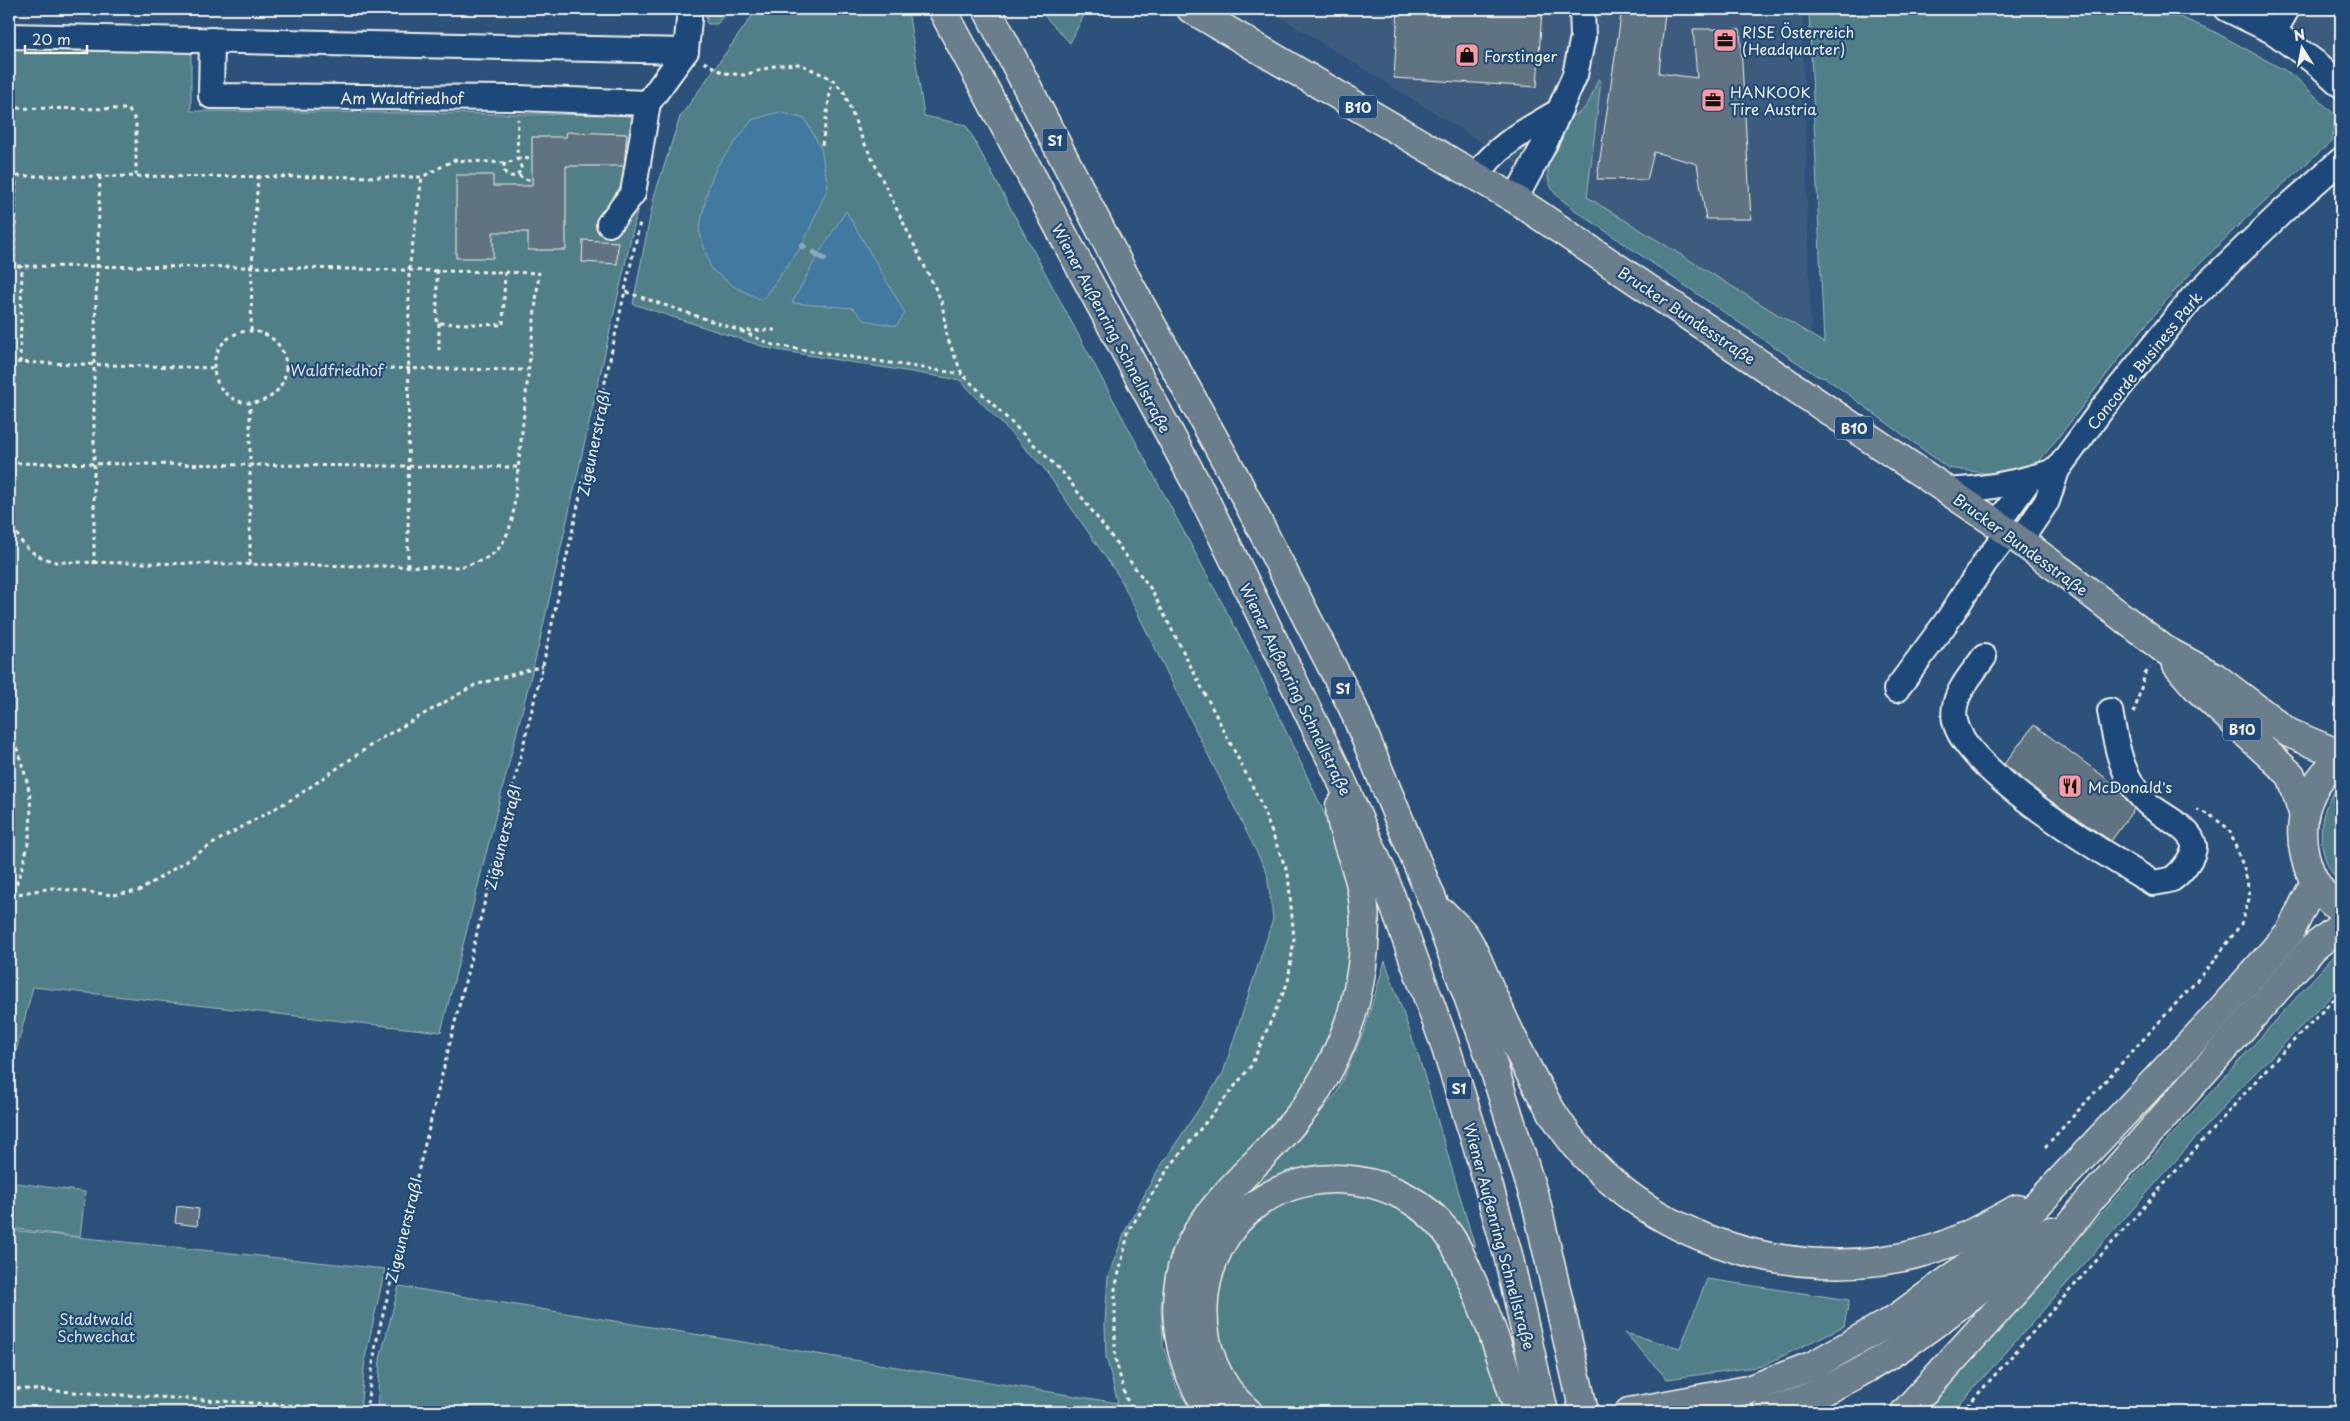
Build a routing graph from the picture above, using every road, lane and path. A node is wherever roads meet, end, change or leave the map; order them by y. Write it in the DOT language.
graph roads {
  1 [pos="690,9"];
  2 [pos="942,9"];
  3 [pos="987,9"];
  4 [pos="1191,9"];
  5 [pos="1582,9"];
  6 [pos="2227,9"];
  7 [pos="2288,9"];
  8 [pos="2274,32"];
  9 [pos="9,36"];
  10 [pos="212,40"];
  11 [pos="686,51"];
  12 [pos="832,79"];
  13 [pos="2341,85"];
  14 [pos="518,98"];
  15 [pos="648,102"];
  16 [pos="9,108"];
  17 [pos="1556,113"];
  18 [pos="822,145"];
  19 [pos="517,159"];
  20 [pos="532,159"];
  21 [pos="2341,160"];
  22 [pos="505,162"];
  23 [pos="136,174"];
  24 [pos="519,175"];
  25 [pos="9,176"];
  26 [pos="16,176"];
  27 [pos="100,176"];
  28 [pos="258,176"];
  29 [pos="1478,176"];
  30 [pos="422,177"];
  31 [pos="532,180"];
  32 [pos="1515,199"];
  33 [pos="609,224"];
  34 [pos="632,261"];
  35 [pos="9,266"];
  36 [pos="14,266"];
  37 [pos="22,266"];
  38 [pos="96,266"];
  39 [pos="252,267"];
  40 [pos="409,270"];
  41 [pos="437,270"];
  42 [pos="505,272"];
  43 [pos="626,292"];
  44 [pos="439,323"];
  45 [pos="776,330"];
  46 [pos="251,331"];
  47 [pos="741,332"];
  48 [pos="439,350"];
  49 [pos="9,362"];
  50 [pos="20,363"];
  51 [pos="94,364"];
  52 [pos="286,367"];
  53 [pos="409,367"];
  54 [pos="214,368"];
  55 [pos="528,370"];
  56 [pos="962,374"];
  57 [pos="250,403"];
  58 [pos="9,462"];
  59 [pos="93,465"];
  60 [pos="249,466"];
  61 [pos="408,466"];
  62 [pos="518,466"];
  63 [pos="2056,470"];
  64 [pos="2029,480"];
  65 [pos="1947,490"];
  66 [pos="9,495"];
  67 [pos="2008,533"];
  68 [pos="94,564"];
  69 [pos="250,564"];
  70 [pos="408,566"];
  71 [pos="2164,650"];
  72 [pos="1984,657"];
  73 [pos="543,665"];
  74 [pos="1896,690"];
  75 [pos="2110,711"];
  76 [pos="2132,720"];
  77 [pos="9,725"];
  78 [pos="2341,756"];
  79 [pos="1338,774"];
  80 [pos="2192,808"];
  81 [pos="2304,816"];
  82 [pos="2315,882"];
  83 [pos="11,895"];
  84 [pos="9,900"];
  85 [pos="1434,904"];
  86 [pos="2341,910"];
  87 [pos="2341,926"];
  88 [pos="2341,992"];
  89 [pos="2045,1147"];
  90 [pos="2059,1184"];
  91 [pos="2089,1201"];
  92 [pos="9,1388"];
  93 [pos="350,1410"];
  94 [pos="1640,1410"];
  95 [pos="366,1411"];
  96 [pos="1133,1412"];
  97 [pos="1211,1412"];
  98 [pos="1248,1412"];
  99 [pos="1519,1412"];
  100 [pos="1544,1412"];
  101 [pos="1584,1412"];
  102 [pos="1766,1412"];
  103 [pos="1905,1412"];
  104 [pos="1962,1412"];
  1 -- 11 [label="street"];
  2 -- 79 [label="main road, Wiener Außenring Schnellstraße / S1"];
  3 -- 85 [label="main road, S1"];
  4 -- 29 [label="main road, Brucker Bundesstraße / B10"];
  5 -- 17 [label="street"];
  6 -- 8 [label="street"];
  7 -- 8 [label="street"];
  8 -- 13 [label="street"];
  9 -- 10 [label="street"];
  10 -- 11 [label="street"];
  10 -- 14 [label="street, Am Waldfriedhof"];
  11 -- 12 [label="path"];
  11 -- 15 [label="street"];
  12 -- 18 [label="path"];
  12 -- 56 [label="path"];
  14 -- 15 [label="street, Am Waldfriedhof"];
  14 -- 19 [label="path"];
  15 -- 33 [label="street"];
  16 -- 23 [label="path"];
  17 -- 29 [label="street"];
  17 -- 32 [label="street"];
  19 -- 20 [label="path"];
  19 -- 22 [label="path"];
  19 -- 24 [label="path"];
  21 -- 63 [label="street, Concorde Business Park"];
  22 -- 24 [label="path"];
  22 -- 30 [label="path"];
  23 -- 27 [label="path"];
  23 -- 28 [label="path"];
  24 -- 31 [label="path"];
  25 -- 26 [label="path"];
  26 -- 27 [label="path"];
  26 -- 36 [label="path"];
  27 -- 38 [label="path"];
  28 -- 30 [label="path"];
  28 -- 39 [label="path"];
  29 -- 32 [label="main road, Brucker Bundesstraße / B10"];
  30 -- 40 [label="path"];
  32 -- 65 [label="main road, Brucker Bundesstraße / B10"];
  34 -- 43 [label="path, Zigeunerstraßl"];
  35 -- 36 [label="path"];
  36 -- 37 [label="path"];
  37 -- 38 [label="path"];
  37 -- 50 [label="path"];
  38 -- 39 [label="path"];
  38 -- 51 [label="path"];
  39 -- 40 [label="path"];
  39 -- 46 [label="path"];
  40 -- 41 [label="path"];
  40 -- 53 [label="path"];
  41 -- 42 [label="path"];
  41 -- 44 [label="path"];
  42 -- 44 [label="path"];
  42 -- 55 [label="path"];
  43 -- 47 [label="path"];
  43 -- 73 [label="path, Zigeunerstraßl"];
  44 -- 48 [label="path"];
  45 -- 47 [label="path"];
  46 -- 52 [label="path"];
  46 -- 54 [label="path"];
  47 -- 56 [label="path"];
  49 -- 50 [label="path"];
  50 -- 51 [label="path"];
  51 -- 54 [label="path"];
  51 -- 59 [label="path"];
  52 -- 53 [label="path"];
  52 -- 57 [label="path"];
  53 -- 55 [label="path"];
  53 -- 61 [label="path"];
  54 -- 57 [label="path"];
  55 -- 62 [label="path"];
  56 -- 96 [label="path"];
  57 -- 60 [label="path"];
  58 -- 59 [label="path"];
  59 -- 60 [label="path"];
  59 -- 68 [label="path"];
  60 -- 61 [label="path"];
  60 -- 69 [label="path"];
  61 -- 62 [label="path"];
  61 -- 70 [label="path"];
  62 -- 70 [label="path"];
  63 -- 64 [label="street"];
  63 -- 67 [label="street, Concorde Business Park"];
  64 -- 65 [label="street"];
  64 -- 67 [label="street"];
  65 -- 67 [label="main road, Brucker Bundesstraße / B10"];
  66 -- 68 [label="path"];
  67 -- 71 [label="main road, Brucker Bundesstraße / B10"];
  67 -- 74 [label="street"];
  68 -- 69 [label="path"];
  69 -- 70 [label="path"];
  71 -- 76 [label="path"];
  71 -- 78 [label="main road, Brucker Bundesstraße / B10"];
  71 -- 81 [label="main road, Brucker Bundesstraße / B10"];
  72 -- 75 [label="street"];
  73 -- 83 [label="path"];
  73 -- 95 [label="path, Zigeunerstraßl"];
  77 -- 83 [label="path"];
  78 -- 81 [label="main road, B10"];
  79 -- 97 [label="main road"];
  79 -- 100 [label="main road, Wiener Außenring Schnellstraße / S1"];
  80 -- 89 [label="path"];
  81 -- 82 [label="main road, B10"];
  82 -- 86 [label="main road, B10"];
  82 -- 90 [label="main road"];
  83 -- 84 [label="path"];
  85 -- 90 [label="main road"];
  85 -- 101 [label="main road, S1"];
  87 -- 91 [label="main road"];
  88 -- 104 [label="path"];
  90 -- 94 [label="main road"];
  91 -- 102 [label="main road"];
  91 -- 103 [label="main road"];
  92 -- 93 [label="path"];
  93 -- 95 [label="path"];
  98 -- 99 [label="main road"];
}
